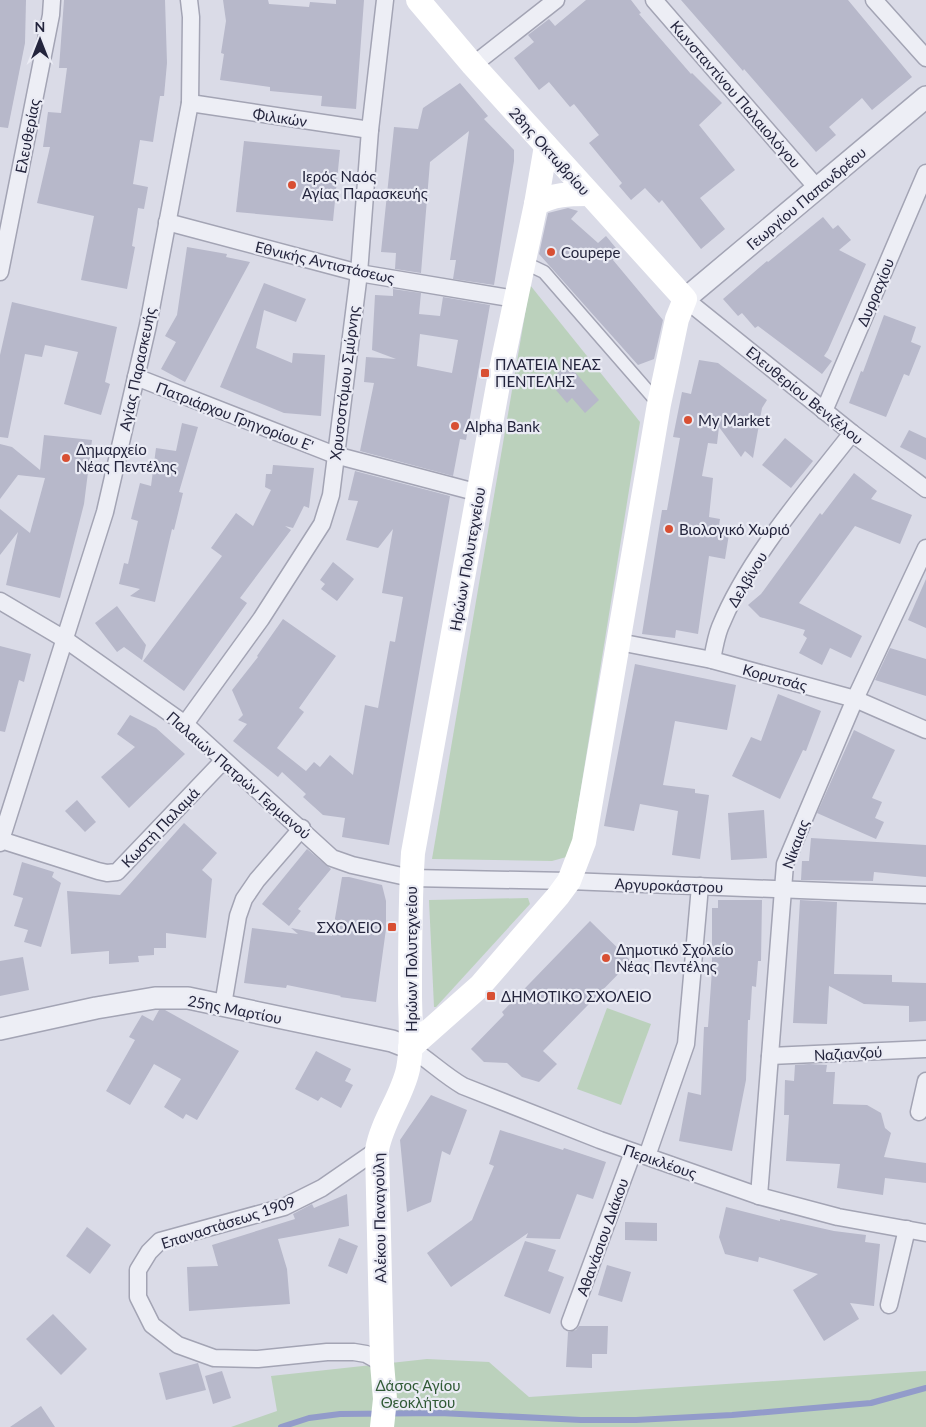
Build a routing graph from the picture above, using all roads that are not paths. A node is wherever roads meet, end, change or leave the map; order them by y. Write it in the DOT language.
graph roads {
  1 [pos="52,0"];
  2 [pos="189,0"];
  3 [pos="385,0"];
  4 [pos="418,0"];
  5 [pos="556,0"];
  6 [pos="654,0"];
  7 [pos="874,0"];
  8 [pos="926,58"];
  9 [pos="473,65"];
  10 [pos="926,97"];
  11 [pos="190,103"];
  12 [pos="370,130"];
  13 [pos="546,146"];
  14 [pos="926,173"];
  15 [pos="818,189"];
  16 [pos="588,194"];
  17 [pos="536,204"];
  18 [pos="167,222"];
  19 [pos="523,262"];
  20 [pos="0,272"];
  21 [pos="358,273"];
  22 [pos="685,298"];
  23 [pos="514,299"];
  24 [pos="136,377"];
  25 [pos="659,404"];
  26 [pos="824,411"];
  27 [pos="852,433"];
  28 [pos="334,455"];
  29 [pos="926,489"];
  30 [pos="479,493"];
  31 [pos="926,548"];
  32 [pos="0,601"];
  33 [pos="66,640"];
  34 [pos="619,642"];
  35 [pos="712,660"];
  36 [pos="855,698"];
  37 [pos="185,724"];
  38 [pos="926,730"];
  39 [pos="224,760"];
  40 [pos="302,828"];
  41 [pos="0,842"];
  42 [pos="411,878"];
  43 [pos="569,881"];
  44 [pos="700,886"];
  45 [pos="783,888"];
  46 [pos="926,895"];
  47 [pos="223,1005"];
  48 [pos="0,1029"];
  49 [pos="410,1048"];
  50 [pos="926,1049"];
  51 [pos="770,1056"];
  52 [pos="926,1081"];
  53 [pos="919,1112"];
  54 [pos="377,1150"];
  55 [pos="640,1154"];
  56 [pos="759,1196"];
  57 [pos="907,1229"];
  58 [pos="926,1232"];
  59 [pos="889,1305"];
  60 [pos="570,1322"];
  61 [pos="382,1364"];
  62 [pos="382,1427"];
  1 -- 20 [label="street, Ελευθερίας"];
  2 -- 11 [label="street, Αγίας Παρασκευής"];
  3 -- 12 [label="street, Χρυσοστόμου Σμύρνης"];
  4 -- 9 [label="main road, 28ης Οκτωβρίου"];
  5 -- 9 [label="street"];
  6 -- 15 [label="street, Κωνσταντίνου Παλαιολόγου"];
  7 -- 8 [label="street"];
  9 -- 13 [label="main road, 28ης Οκτωβρίου"];
  10 -- 15 [label="street, Γεωργίου Παπανδρέου"];
  11 -- 12 [label="street, Φιλικών"];
  11 -- 18 [label="street, Αγίας Παρασκευής"];
  12 -- 21 [label="street, Χρυσοστόμου Σμύρνης"];
  13 -- 16 [label="main road, 28ης Οκτωβρίου"];
  13 -- 17 [label="main road, Ηρώων Πολυτεχνείου"];
  14 -- 26 [label="street, Δυρραχίου"];
  15 -- 22 [label="street, Γεωργίου Παπανδρέου"];
  16 -- 17 [label="main road"];
  16 -- 22 [label="main road, 28ης Οκτωβρίου"];
  17 -- 19 [label="main road, Ηρώων Πολυτεχνείου"];
  18 -- 21 [label="street, Εθνικής Αντιστάσεως"];
  18 -- 24 [label="street, Αγίας Παρασκευής"];
  19 -- 23 [label="main road, Ηρώων Πολυτεχνείου"];
  19 -- 25 [label="street"];
  21 -- 23 [label="street, Εθνικής Αντιστάσεως"];
  21 -- 28 [label="street, Χρυσοστόμου Σμύρνης"];
  22 -- 25 [label="main road, Ηρώων Πολυτεχνείου"];
  22 -- 26 [label="street, Ελευθερίου Βενιζέλου"];
  23 -- 30 [label="main road, Ηρώων Πολυτεχνείου"];
  24 -- 28 [label="street, Πατριάρχου Γρηγορίου Ε'"];
  24 -- 33 [label="street, Αγίας Παρασκευής"];
  25 -- 34 [label="main road, Ηρώων Πολυτεχνείου"];
  26 -- 27 [label="street, Ελευθερίου Βενιζέλου"];
  27 -- 29 [label="street, Ελευθερίου Βενιζέλου"];
  27 -- 35 [label="street, Δελβίνου"];
  28 -- 30 [label="street, Πατριάρχου Γρηγορίου Ε'"];
  28 -- 37 [label="street, Χρυσοστόμου Σμύρνης"];
  30 -- 42 [label="main road, Ηρώων Πολυτεχνείου"];
  31 -- 36 [label="street, Νίκαιας"];
  32 -- 33 [label="street, Παλαιών Πατρών Γερμανού"];
  33 -- 37 [label="street, Παλαιών Πατρών Γερμανού"];
  33 -- 41 [label="street, Αγίας Παρασκευής"];
  34 -- 35 [label="street, Κορυτσάς"];
  34 -- 43 [label="main road, Ηρώων Πολυτεχνείου"];
  35 -- 36 [label="street, Κορυτσάς"];
  36 -- 38 [label="street, Κορυτσάς"];
  36 -- 45 [label="street, Νίκαιας"];
  37 -- 39 [label="street, Παλαιών Πατρών Γερμανού"];
  39 -- 40 [label="street, Παλαιών Πατρών Γερμανού"];
  39 -- 41 [label="street, Κωστή Παλαμά"];
  40 -- 42 [label="street, Παλαιών Πατρών Γερμανού"];
  40 -- 47 [label="street"];
  42 -- 43 [label="street, Αργυροκάστρου"];
  42 -- 49 [label="main road, Ηρώων Πολυτεχνείου"];
  43 -- 44 [label="street, Αργυροκάστρου"];
  43 -- 49 [label="main road, Ηρώων Πολυτεχνείου"];
  44 -- 45 [label="street, Αργυροκάστρου"];
  44 -- 55 [label="street, Αθανάσιου Διάκου"];
  45 -- 46 [label="street, Αργυροκάστρου"];
  45 -- 51 [label="street, Νίκαιας"];
  47 -- 48 [label="street, 25ης Μαρτίου"];
  47 -- 49 [label="street, 25ης Μαρτίου"];
  49 -- 54 [label="main road, Αλέκου Παναγούλη"];
  49 -- 55 [label="street, Περικλέους"];
  50 -- 51 [label="street, Ναζιανζού"];
  51 -- 56 [label="street, Νίκαιας"];
  52 -- 53 [label="street"];
  54 -- 61 [label="main road, Αλέκου Παναγούλη"];
  54 -- 61 [label="street, Επαναστάσεως 1909"];
  55 -- 56 [label="street, Περικλέους"];
  55 -- 60 [label="street, Αθανάσιου Διάκου"];
  56 -- 57 [label="street, Περικλέους"];
  57 -- 58 [label="street, Περικλέους"];
  57 -- 59 [label="street"];
  61 -- 62 [label="main road, Αλέκου Παναγούλη"];
}
